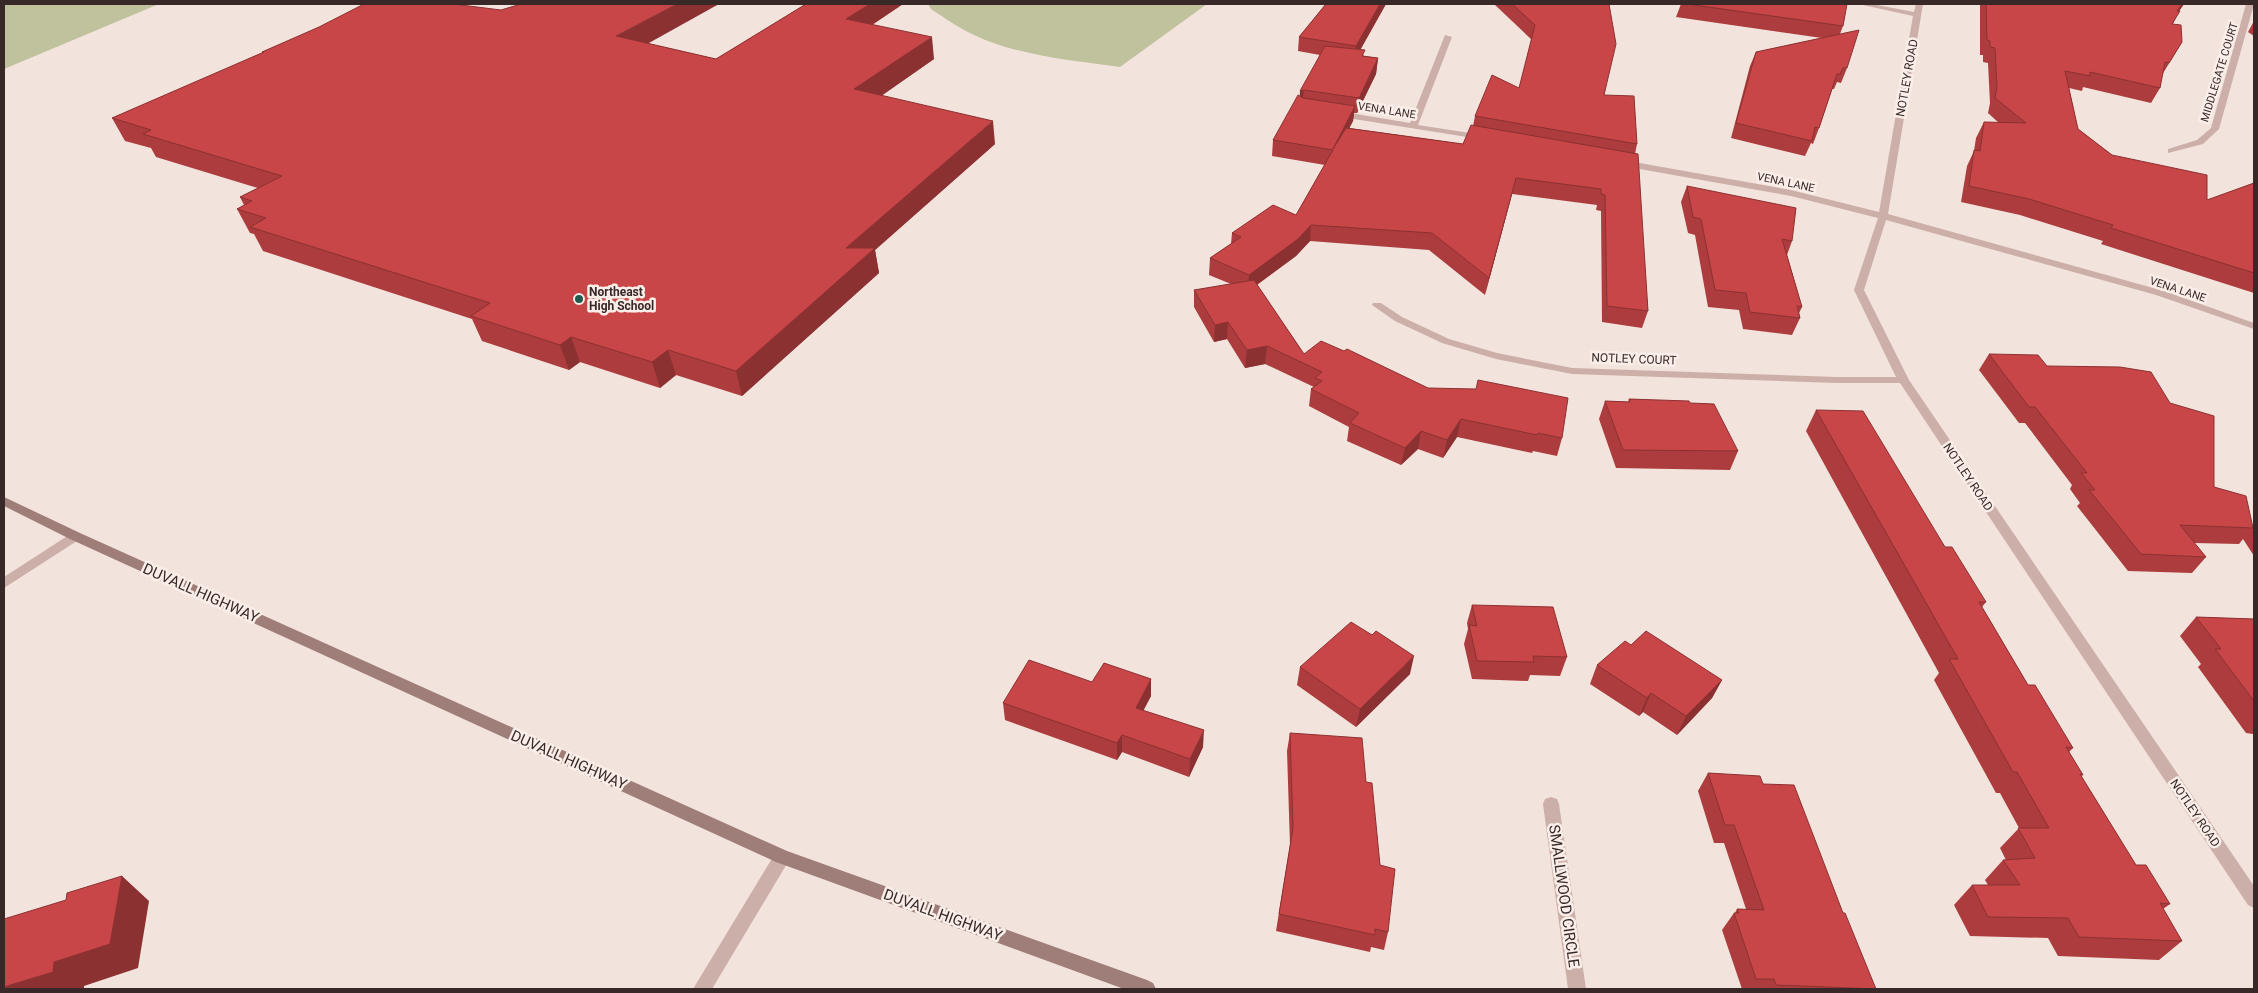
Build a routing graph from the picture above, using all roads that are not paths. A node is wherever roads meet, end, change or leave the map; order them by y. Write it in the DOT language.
graph roads {
  1 [pos="1862,4"];
  2 [pos="2250,4"];
  3 [pos="1918,9"];
  4 [pos="1448,37"];
  5 [pos="1330,113"];
  6 [pos="1413,126"];
  7 [pos="1490,139"];
  8 [pos="2171,151"];
  9 [pos="1616,162"];
  10 [pos="1883,216"];
  11 [pos="1377,305"];
  12 [pos="2254,326"];
  13 [pos="1902,380"];
  14 [pos="4,501"];
  15 [pos="75,536"];
  16 [pos="4,583"];
  17 [pos="1551,804"];
  18 [pos="782,857"];
  19 [pos="2254,900"];
  20 [pos="702,989"];
  21 [pos="1147,989"];
  22 [pos="1578,989"];
  1 -- 3 [label="street"];
  2 -- 8 [label="street, MIDDLEGATE COURT"];
  3 -- 10 [label="street, NOTLEY ROAD"];
  4 -- 6 [label="street"];
  5 -- 6 [label="street, VENA LANE"];
  6 -- 7 [label="street, VENA LANE"];
  9 -- 10 [label="street, VENA LANE"];
  10 -- 12 [label="street, VENA LANE"];
  10 -- 13 [label="street, NOTLEY ROAD"];
  11 -- 13 [label="street, NOTLEY COURT"];
  13 -- 19 [label="street, NOTLEY ROAD"];
  14 -- 15 [label="street, DUVALL HIGHWAY"];
  15 -- 16 [label="street"];
  15 -- 18 [label="street, DUVALL HIGHWAY"];
  17 -- 22 [label="street, SMALLWOOD CIRCLE"];
  18 -- 20 [label="street"];
  18 -- 21 [label="street, DUVALL HIGHWAY"];
}
